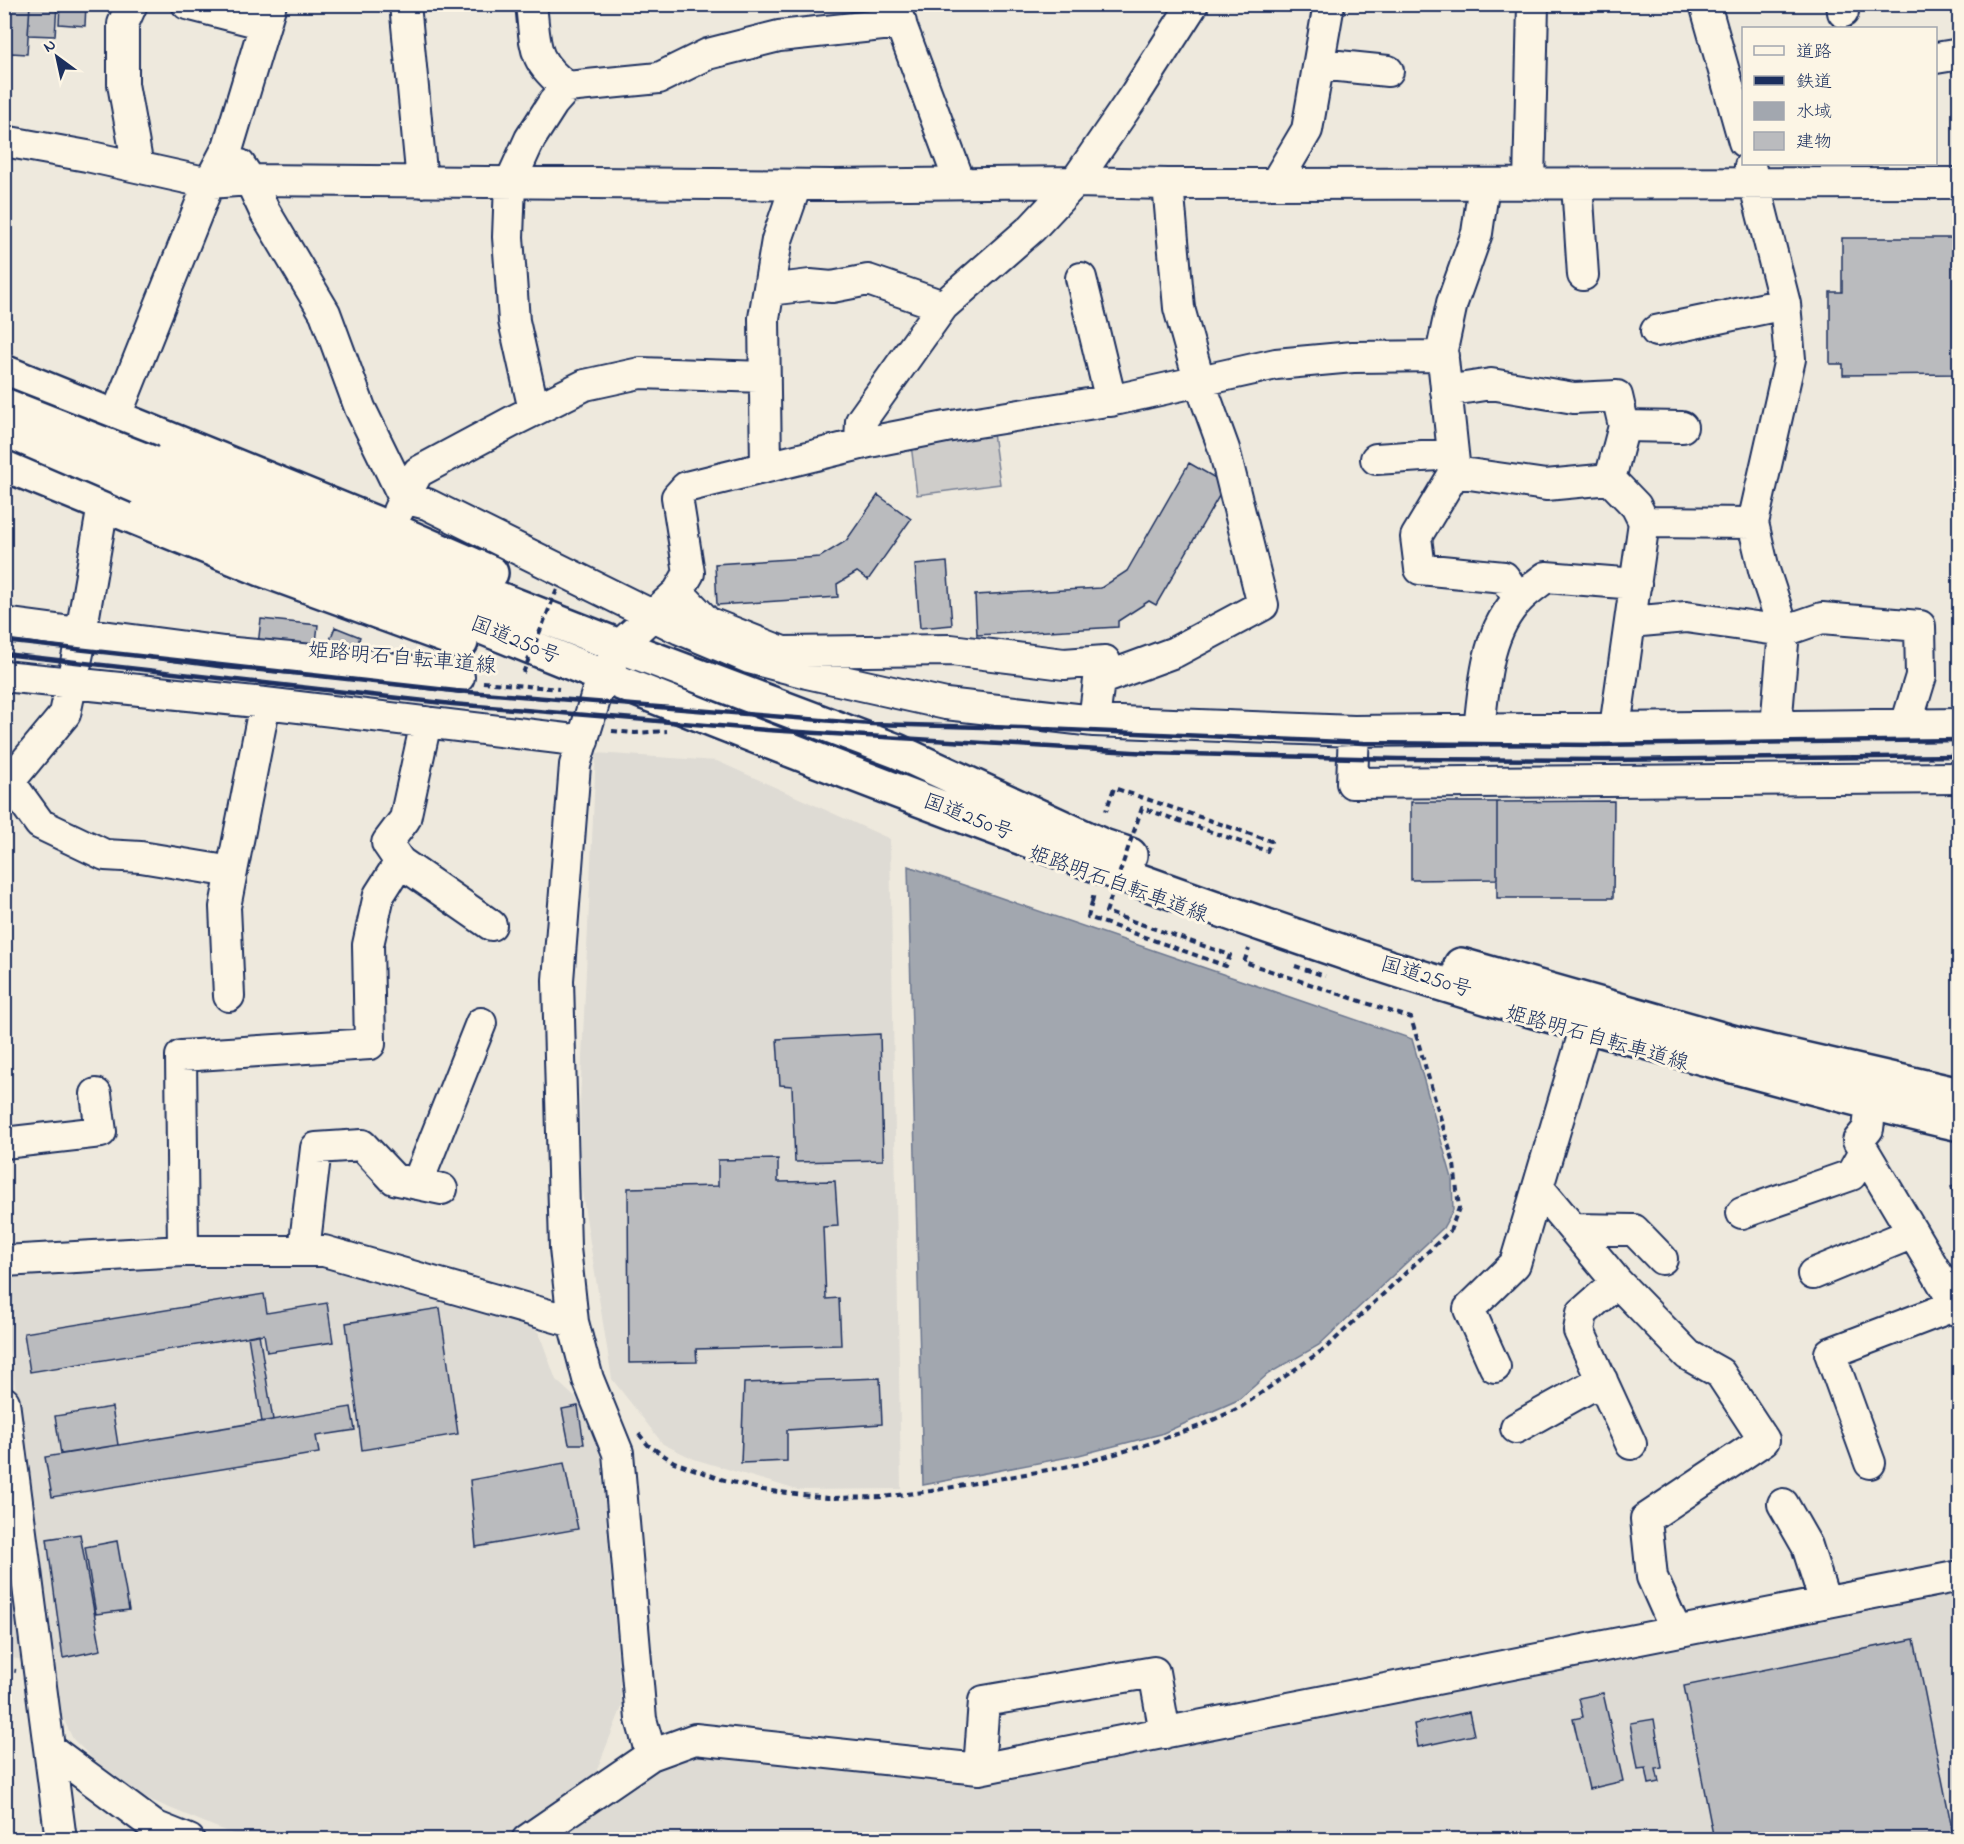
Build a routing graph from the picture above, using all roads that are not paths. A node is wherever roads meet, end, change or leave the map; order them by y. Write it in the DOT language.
graph roads {
  1 [pos="132,4"];
  2 [pos="187,4"];
  3 [pos="405,4"];
  4 [pos="531,4"];
  5 [pos="1193,4"];
  6 [pos="1329,4"];
  7 [pos="1533,4"];
  8 [pos="1705,4"];
  9 [pos="268,14"];
  10 [pos="897,14"];
  11 [pos="1959,54"];
  12 [pos="1937,58"];
  13 [pos="1319,64"];
  14 [pos="1388,71"];
  15 [pos="567,87"];
  16 [pos="1742,138"];
  17 [pos="4,141"];
  18 [pos="228,147"];
  19 [pos="138,167"];
  20 [pos="1900,173"];
  21 [pos="1752,174"];
  22 [pos="250,180"];
  23 [pos="422,182"];
  24 [pos="1075,182"];
  25 [pos="209,183"];
  26 [pos="510,183"];
  27 [pos="960,183"];
  28 [pos="1959,183"];
  29 [pos="1168,184"];
  30 [pos="1275,184"];
  31 [pos="1484,184"];
  32 [pos="1529,184"];
  33 [pos="1577,184"];
  34 [pos="796,185"];
  35 [pos="1583,275"];
  36 [pos="1081,278"];
  37 [pos="769,290"];
  38 [pos="1785,304"];
  39 [pos="943,306"];
  40 [pos="1656,331"];
  41 [pos="1443,356"];
  42 [pos="4,372"];
  43 [pos="765,377"];
  44 [pos="1199,380"];
  45 [pos="1446,391"];
  46 [pos="1111,401"];
  47 [pos="4,405"];
  48 [pos="534,410"];
  49 [pos="115,418"];
  50 [pos="1624,426"];
  51 [pos="1682,427"];
  52 [pos="4,429"];
  53 [pos="860,444"];
  54 [pos="1376,459"];
  55 [pos="1454,463"];
  56 [pos="4,464"];
  57 [pos="766,467"];
  58 [pos="145,475"];
  59 [pos="1610,479"];
  60 [pos="404,498"];
  61 [pos="103,505"];
  62 [pos="1644,522"];
  63 [pos="1753,523"];
  64 [pos="390,529"];
  65 [pos="1635,584"];
  66 [pos="678,592"];
  67 [pos="1519,599"];
  68 [pos="652,615"];
  69 [pos="1630,622"];
  70 [pos="4,623"];
  71 [pos="1784,632"];
  72 [pos="81,633"];
  73 [pos="471,645"];
  74 [pos="620,646"];
  75 [pos="529,661"];
  76 [pos="1105,661"];
  77 [pos="4,676"];
  78 [pos="469,679"];
  79 [pos="71,683"];
  80 [pos="601,685"];
  81 [pos="265,703"];
  82 [pos="1094,721"];
  83 [pos="440,723"];
  84 [pos="1959,724"];
  85 [pos="1906,725"];
  86 [pos="1776,726"];
  87 [pos="1615,728"];
  88 [pos="1479,730"];
  89 [pos="1354,731"];
  90 [pos="582,741"];
  91 [pos="1959,778"];
  92 [pos="7,784"];
  93 [pos="400,862"];
  94 [pos="232,872"];
  95 [pos="491,925"];
  96 [pos="229,996"];
  97 [pos="481,1023"];
  98 [pos="1586,1026"];
  99 [pos="96,1094"];
  100 [pos="1959,1095"];
  101 [pos="1871,1104"];
  102 [pos="1959,1124"];
  103 [pos="4,1143"];
  104 [pos="1864,1152"];
  105 [pos="1538,1187"];
  106 [pos="1742,1213"];
  107 [pos="1574,1229"];
  108 [pos="1913,1233"];
  109 [pos="183,1251"];
  110 [pos="304,1251"];
  111 [pos="1662,1259"];
  112 [pos="4,1262"];
  113 [pos="1813,1274"];
  114 [pos="1617,1282"];
  115 [pos="1958,1309"];
  116 [pos="573,1322"];
  117 [pos="1494,1367"];
  118 [pos="1602,1380"];
  119 [pos="4,1402"];
  120 [pos="1516,1428"];
  121 [pos="1631,1444"];
  122 [pos="1870,1463"];
  123 [pos="1783,1504"];
  124 [pos="1959,1576"];
  125 [pos="1825,1602"];
  126 [pos="1676,1631"];
  127 [pos="1165,1733"];
  128 [pos="50,1749"];
  129 [pos="651,1755"];
  130 [pos="979,1769"];
  131 [pos="61,1839"];
  132 [pos="189,1839"];
  133 [pos="527,1839"];
  1 -- 19 [label="street"];
  2 -- 9 [label="street"];
  3 -- 23 [label="street"];
  4 -- 15 [label="street"];
  5 -- 24 [label="street"];
  6 -- 13 [label="street"];
  7 -- 32 [label="street"];
  8 -- 16 [label="street"];
  9 -- 18 [label="street"];
  10 -- 15 [label="street"];
  10 -- 27 [label="street"];
  11 -- 12 [label="street"];
  13 -- 14 [label="street"];
  13 -- 30 [label="street"];
  15 -- 26 [label="street"];
  17 -- 19 [label="street"];
  18 -- 22 [label="street"];
  18 -- 25 [label="street"];
  19 -- 25 [label="street"];
  20 -- 21 [label="street"];
  20 -- 28 [label="street"];
  21 -- 33 [label="street"];
  21 -- 38 [label="street"];
  22 -- 23 [label="street"];
  22 -- 25 [label="street"];
  22 -- 60 [label="street"];
  23 -- 26 [label="street"];
  24 -- 27 [label="street"];
  24 -- 29 [label="street"];
  24 -- 39 [label="street"];
  25 -- 49 [label="street"];
  26 -- 34 [label="street"];
  26 -- 48 [label="street"];
  27 -- 34 [label="street"];
  29 -- 30 [label="street"];
  29 -- 44 [label="street"];
  30 -- 31 [label="street"];
  31 -- 32 [label="street"];
  31 -- 41 [label="street"];
  32 -- 33 [label="street"];
  33 -- 35 [label="street"];
  34 -- 37 [label="street"];
  36 -- 46 [label="street"];
  37 -- 39 [label="street"];
  37 -- 43 [label="street"];
  38 -- 40 [label="street"];
  38 -- 63 [label="street"];
  39 -- 53 [label="street"];
  41 -- 44 [label="street"];
  41 -- 45 [label="street"];
  42 -- 49 [label="highway"];
  43 -- 48 [label="street"];
  43 -- 57 [label="street"];
  44 -- 46 [label="street"];
  44 -- 82 [label="street"];
  45 -- 50 [label="street"];
  45 -- 55 [label="street"];
  46 -- 53 [label="street"];
  47 -- 58 [label="highway, 国道250号, bridge"];
  48 -- 60 [label="street"];
  49 -- 61 [label="street"];
  49 -- 64 [label="highway"];
  50 -- 51 [label="street"];
  50 -- 59 [label="street"];
  52 -- 58 [label="highway, 国道250号, bridge"];
  53 -- 57 [label="street"];
  54 -- 55 [label="street"];
  55 -- 59 [label="street"];
  55 -- 67 [label="street"];
  56 -- 61 [label="highway"];
  57 -- 66 [label="street"];
  58 -- 74 [label="highway, 国道250号"];
  58 -- 75 [label="highway, 国道250号"];
  59 -- 62 [label="street"];
  60 -- 64 [label="street"];
  60 -- 68 [label="street"];
  61 -- 72 [label="street"];
  61 -- 73 [label="highway"];
  62 -- 63 [label="street"];
  62 -- 65 [label="street"];
  63 -- 71 [label="street"];
  64 -- 74 [label="highway"];
  65 -- 67 [label="street"];
  65 -- 69 [label="street"];
  66 -- 68 [label="street"];
  66 -- 76 [label="street"];
  67 -- 88 [label="street"];
  68 -- 74 [label="street"];
  68 -- 82 [label="street"];
  69 -- 71 [label="street"];
  69 -- 87 [label="street"];
  70 -- 72 [label="street"];
  71 -- 85 [label="street"];
  71 -- 86 [label="street"];
  72 -- 78 [label="street"];
  72 -- 79 [label="street"];
  73 -- 75 [label="highway"];
  73 -- 78 [label="street"];
  74 -- 80 [label="street"];
  74 -- 100 [label="highway, 国道250号"];
  75 -- 80 [label="highway, 国道250号"];
  77 -- 79 [label="street"];
  78 -- 83 [label="street"];
  79 -- 81 [label="street"];
  79 -- 92 [label="street"];
  80 -- 90 [label="street"];
  80 -- 98 [label="highway, 国道250号"];
  81 -- 83 [label="street"];
  81 -- 94 [label="street"];
  82 -- 89 [label="street"];
  83 -- 90 [label="street"];
  83 -- 93 [label="street"];
  84 -- 85 [label="street"];
  85 -- 86 [label="street"];
  86 -- 87 [label="street"];
  87 -- 88 [label="street"];
  88 -- 89 [label="street"];
  89 -- 91 [label="street"];
  90 -- 116 [label="street"];
  92 -- 94 [label="street"];
  93 -- 95 [label="street"];
  93 -- 109 [label="street"];
  94 -- 96 [label="street"];
  97 -- 110 [label="street"];
  98 -- 101 [label="highway, 国道250号"];
  98 -- 105 [label="street"];
  99 -- 103 [label="street"];
  101 -- 102 [label="highway, 国道250号"];
  101 -- 104 [label="street"];
  104 -- 106 [label="street"];
  104 -- 108 [label="street"];
  105 -- 107 [label="street"];
  105 -- 117 [label="street"];
  107 -- 111 [label="street"];
  107 -- 114 [label="street"];
  108 -- 113 [label="street"];
  108 -- 115 [label="street"];
  109 -- 110 [label="street"];
  109 -- 112 [label="street"];
  110 -- 116 [label="street"];
  114 -- 118 [label="street"];
  114 -- 126 [label="street"];
  115 -- 122 [label="street"];
  116 -- 129 [label="street"];
  118 -- 120 [label="street"];
  118 -- 121 [label="street"];
  119 -- 128 [label="street"];
  123 -- 125 [label="street"];
  124 -- 125 [label="street"];
  125 -- 126 [label="street"];
  126 -- 127 [label="street"];
  127 -- 130 [label="street"];
  127 -- 130 [label="street"];
  128 -- 131 [label="street"];
  128 -- 132 [label="street"];
  129 -- 130 [label="street"];
  129 -- 133 [label="street"];
}
